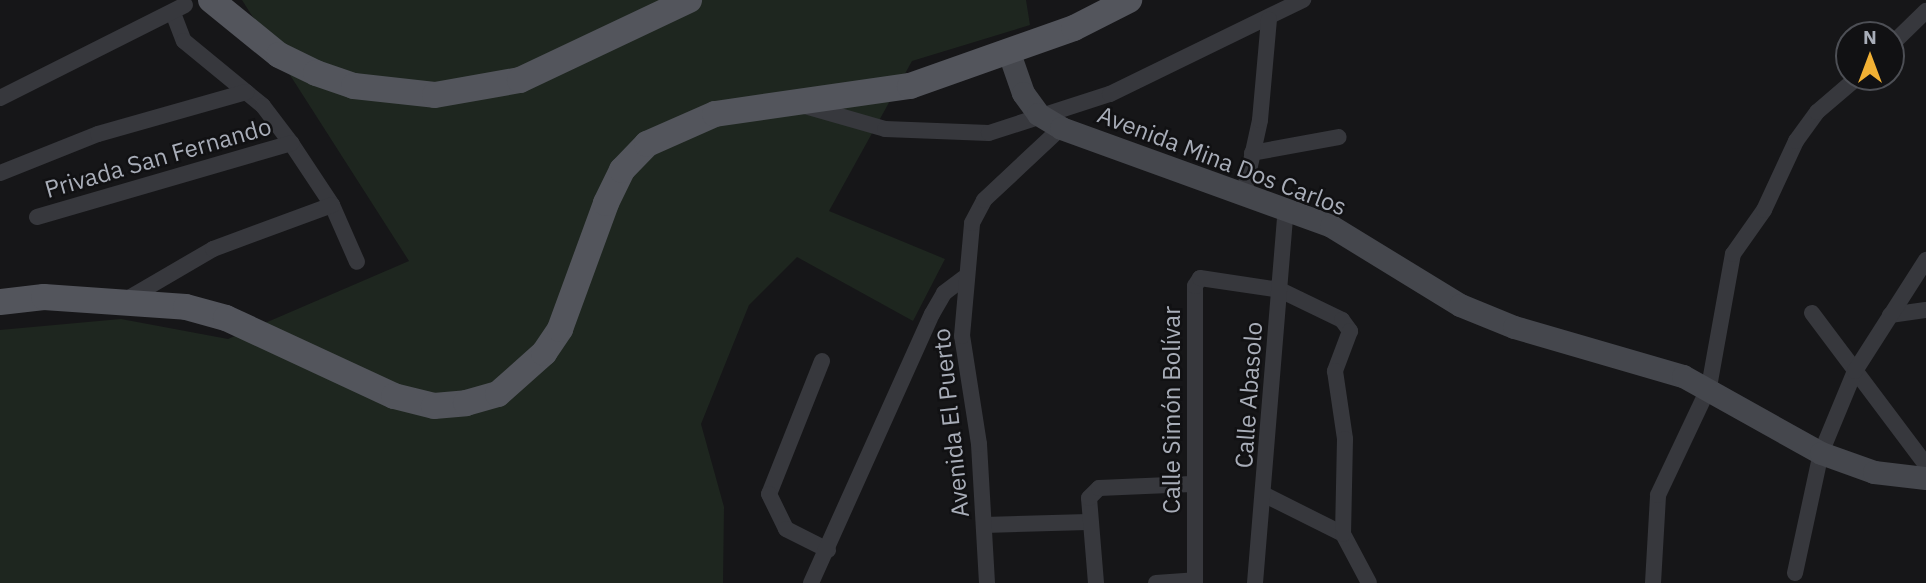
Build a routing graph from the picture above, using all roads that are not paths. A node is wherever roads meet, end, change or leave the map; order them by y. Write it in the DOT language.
graph roads {
  1 [pos="689,0"];
  2 [pos="1103,0"];
  3 [pos="1129,0"];
  4 [pos="1303,0"];
  5 [pos="190,6"];
  6 [pos="1926,10"];
  7 [pos="1269,19"];
  8 [pos="1074,28"];
  9 [pos="1905,31"];
  10 [pos="1009,53"];
  11 [pos="1842,91"];
  12 [pos="246,92"];
  13 [pos="0,98"];
  14 [pos="800,104"];
  15 [pos="1038,114"];
  16 [pos="1061,128"];
  17 [pos="1339,137"];
  18 [pos="291,143"];
  19 [pos="1252,153"];
  20 [pos="0,173"];
  21 [pos="1244,193"];
  22 [pos="332,205"];
  23 [pos="1286,209"];
  24 [pos="37,217"];
  25 [pos="1926,260"];
  26 [pos="357,262"];
  27 [pos="964,278"];
  28 [pos="1280,290"];
  29 [pos="124,301"];
  30 [pos="0,302"];
  31 [pos="1926,310"];
  32 [pos="1812,313"];
  33 [pos="1890,315"];
  34 [pos="822,361"];
  35 [pos="1855,370"];
  36 [pos="1709,387"];
  37 [pos="1821,453"];
  38 [pos="1926,465"];
  39 [pos="1926,478"];
  40 [pos="1192,484"];
  41 [pos="1265,495"];
  42 [pos="1088,522"];
  43 [pos="984,525"];
  44 [pos="1343,534"];
  45 [pos="828,551"];
  46 [pos="1795,573"];
  47 [pos="1195,582"];
  48 [pos="811,583"];
  49 [pos="987,583"];
  50 [pos="1096,583"];
  51 [pos="1156,583"];
  52 [pos="1255,583"];
  53 [pos="1369,583"];
  54 [pos="1653,583"];
  1 -- 5 [label="main road"];
  2 -- 8 [label="main road"];
  3 -- 8 [label="main road"];
  4 -- 7 [label="street"];
  5 -- 12 [label="street"];
  5 -- 13 [label="street"];
  6 -- 9 [label="street"];
  7 -- 15 [label="street"];
  7 -- 19 [label="street"];
  8 -- 10 [label="main road"];
  10 -- 14 [label="main road"];
  10 -- 15 [label="street"];
  11 -- 36 [label="street"];
  12 -- 18 [label="street"];
  12 -- 20 [label="street"];
  14 -- 15 [label="street"];
  14 -- 29 [label="main road"];
  15 -- 16 [label="street, Avenida Mina Dos Carlos"];
  16 -- 21 [label="street, Avenida Mina Dos Carlos"];
  16 -- 27 [label="street, Avenida El Puerto"];
  17 -- 19 [label="street"];
  18 -- 22 [label="street"];
  18 -- 24 [label="street, Privada San Fernando"];
  19 -- 21 [label="street"];
  21 -- 23 [label="street, Avenida Mina Dos Carlos"];
  22 -- 26 [label="street"];
  22 -- 29 [label="street"];
  23 -- 28 [label="street, Calle Abasolo"];
  23 -- 36 [label="street, Avenida Mina Dos Carlos"];
  25 -- 33 [label="street"];
  27 -- 43 [label="street, Avenida El Puerto"];
  27 -- 45 [label="street"];
  28 -- 40 [label="street, Calle Simón Bolívar"];
  28 -- 41 [label="street, Calle Abasolo"];
  28 -- 44 [label="street"];
  29 -- 30 [label="main road"];
  31 -- 33 [label="street"];
  32 -- 35 [label="street"];
  33 -- 35 [label="street"];
  34 -- 45 [label="street"];
  35 -- 37 [label="street"];
  35 -- 38 [label="street"];
  36 -- 37 [label="street, Avenida Mina Dos Carlos"];
  36 -- 54 [label="street"];
  37 -- 39 [label="street, Avenida Mina Dos Carlos"];
  37 -- 46 [label="street"];
  40 -- 42 [label="street"];
  40 -- 47 [label="street, Calle Simón Bolívar"];
  41 -- 44 [label="street"];
  41 -- 52 [label="street, Calle Abasolo"];
  42 -- 43 [label="street"];
  42 -- 50 [label="street"];
  43 -- 49 [label="street, Avenida El Puerto"];
  44 -- 53 [label="street"];
  45 -- 48 [label="street"];
  47 -- 51 [label="street"];
}
